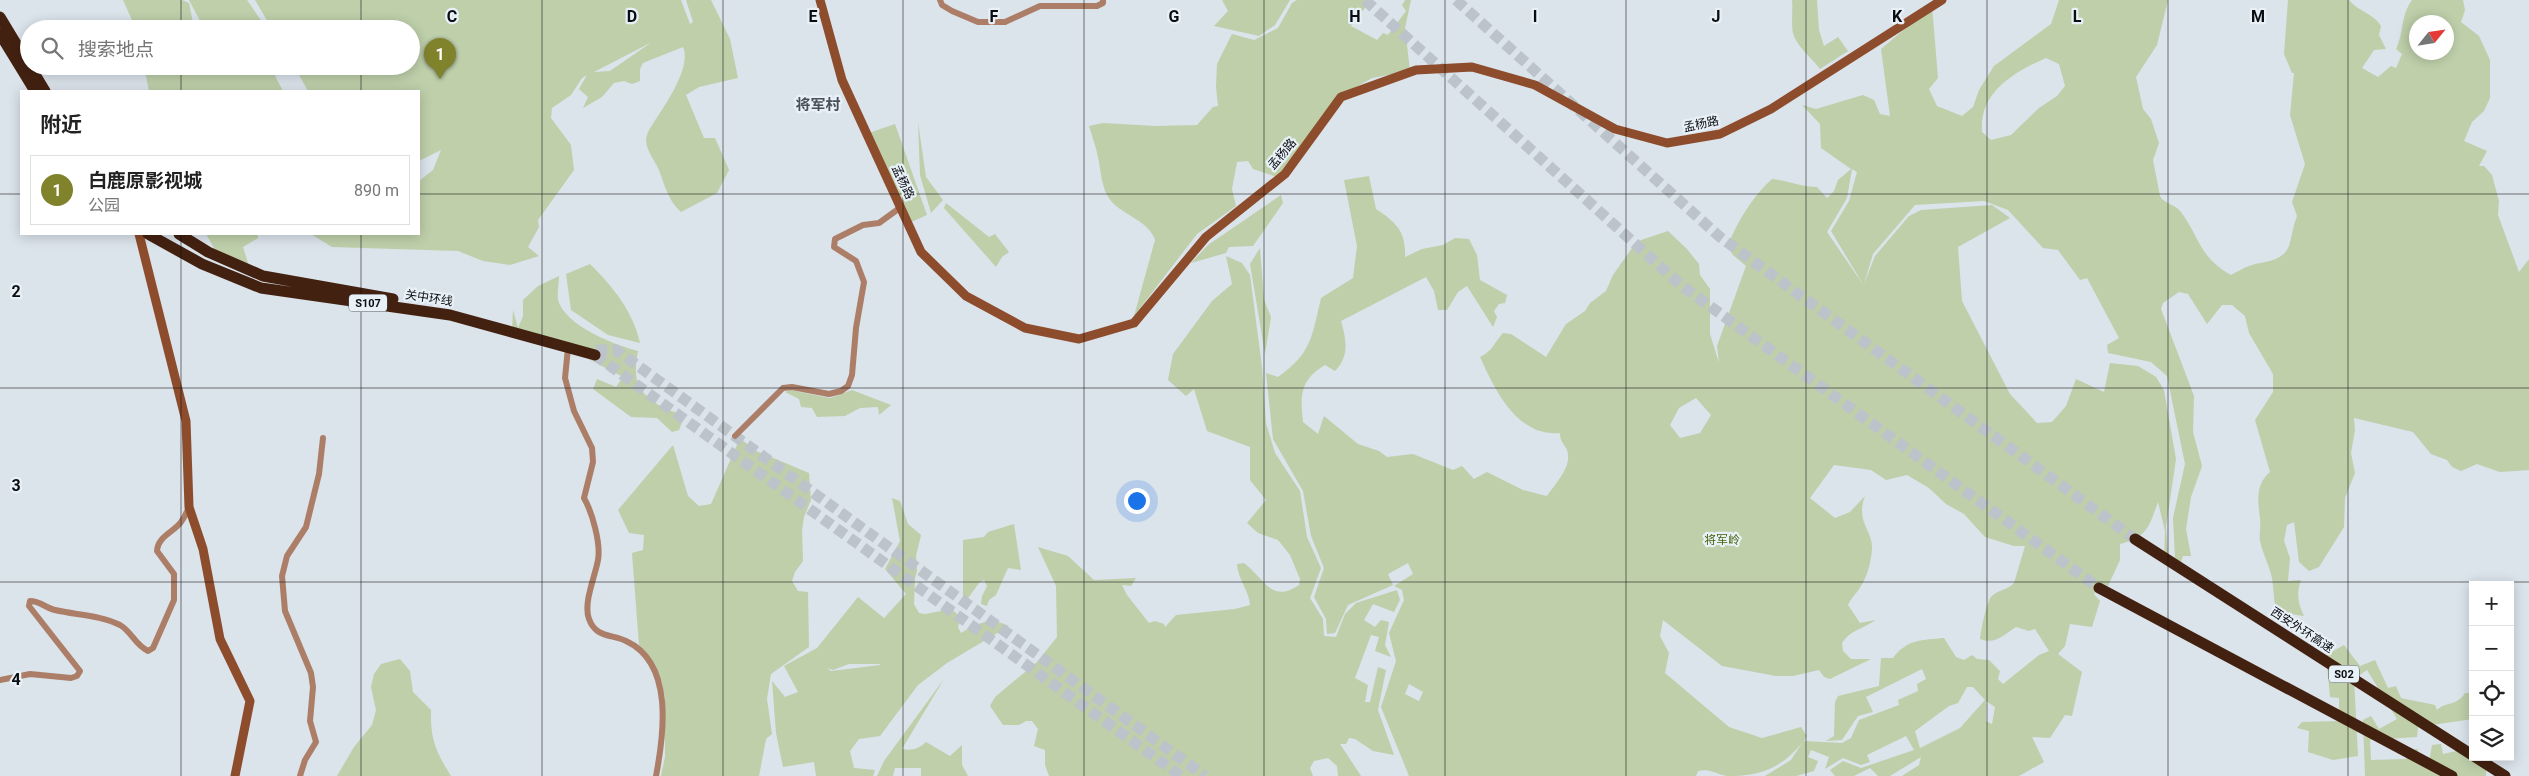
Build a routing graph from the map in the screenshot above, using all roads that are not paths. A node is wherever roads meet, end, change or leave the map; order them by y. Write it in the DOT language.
graph roads {
  1 [pos="820,0"];
  2 [pos="940,0"];
  3 [pos="1103,0"];
  4 [pos="1942,0"];
  5 [pos="0,17"];
  6 [pos="0,34"];
  7 [pos="20,50"];
  8 [pos="20,67"];
  9 [pos="25,75"];
  10 [pos="35,75"];
  11 [pos="34,90"];
  12 [pos="44,90"];
  13 [pos="901,207"];
  14 [pos="140,235"];
  15 [pos="150,235"];
  16 [pos="181,235"];
  17 [pos="568,348"];
  18 [pos="735,436"];
  19 [pos="323,438"];
  20 [pos="189,507"];
  21 [pos="2135,538"];
  22 [pos="2099,588"];
  23 [pos="0,680"];
  24 [pos="235,776"];
  25 [pos="300,776"];
  26 [pos="656,776"];
  27 [pos="2452,776"];
  28 [pos="2505,776"];
  1 -- 13 [label="main road, 孟杨路"];
  2 -- 3 [label="street"];
  4 -- 13 [label="main road, 孟杨路"];
  5 -- 7 [label="highway"];
  6 -- 8 [label="highway"];
  9 -- 11 [label="highway"];
  10 -- 12 [label="highway"];
  13 -- 18 [label="street"];
  14 -- 20 [label="main road"];
  15 -- 17 [label="highway, 关中环线 / S107"];
  16 -- 17 [label="highway, 关中环线 / S107"];
  17 -- 26 [label="street"];
  19 -- 25 [label="street"];
  20 -- 23 [label="street"];
  20 -- 24 [label="main road"];
  21 -- 28 [label="highway, 西安外环高速 / S02"];
  22 -- 27 [label="highway"];
}
